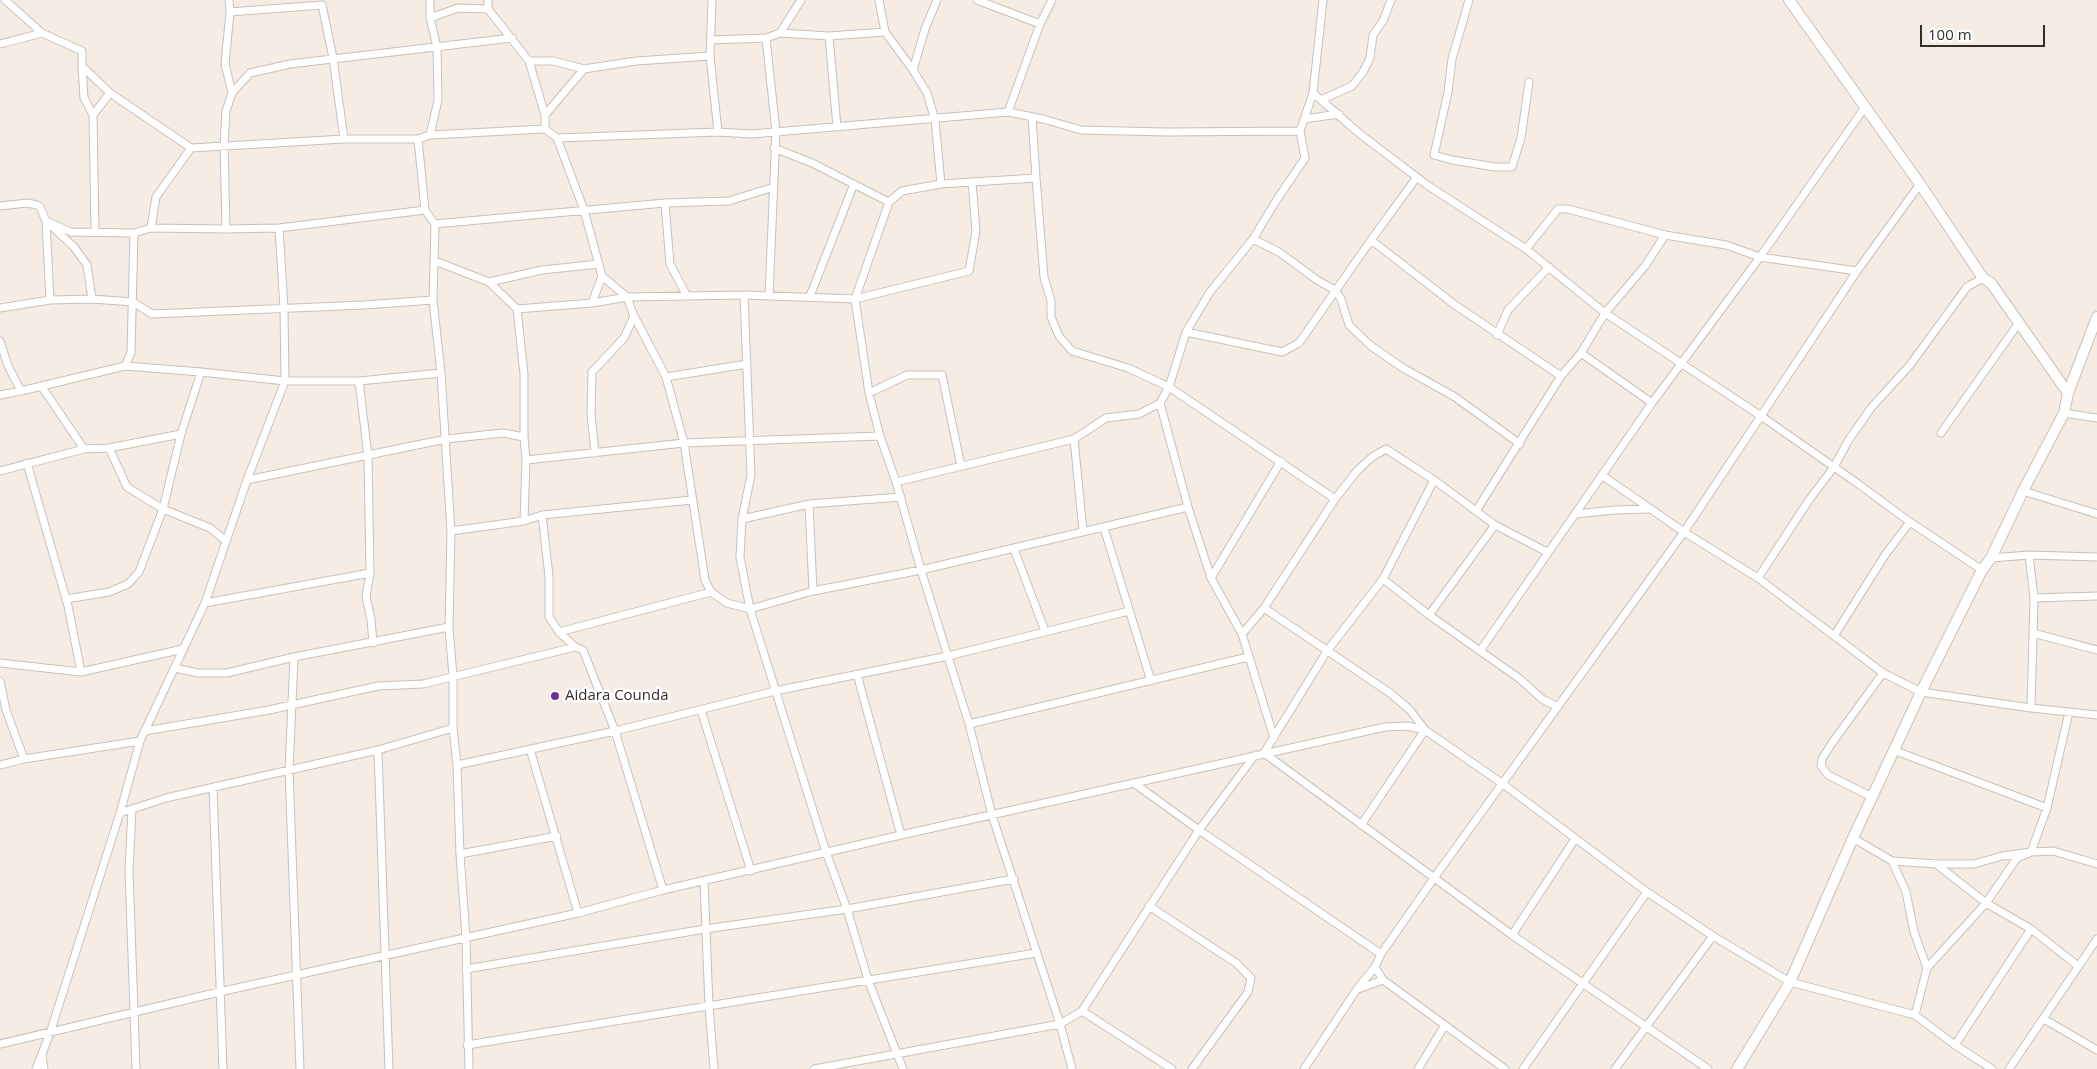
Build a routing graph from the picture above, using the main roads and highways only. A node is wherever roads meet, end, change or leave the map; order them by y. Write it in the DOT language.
graph roads {
  1 [pos="1789,0"];
  2 [pos="2097,318"];
  3 [pos="2068,393"];
  4 [pos="1737,1069"];
  1 -- 3 [label="main road"];
  2 -- 3 [label="main road"];
  3 -- 4 [label="main road"];
}
